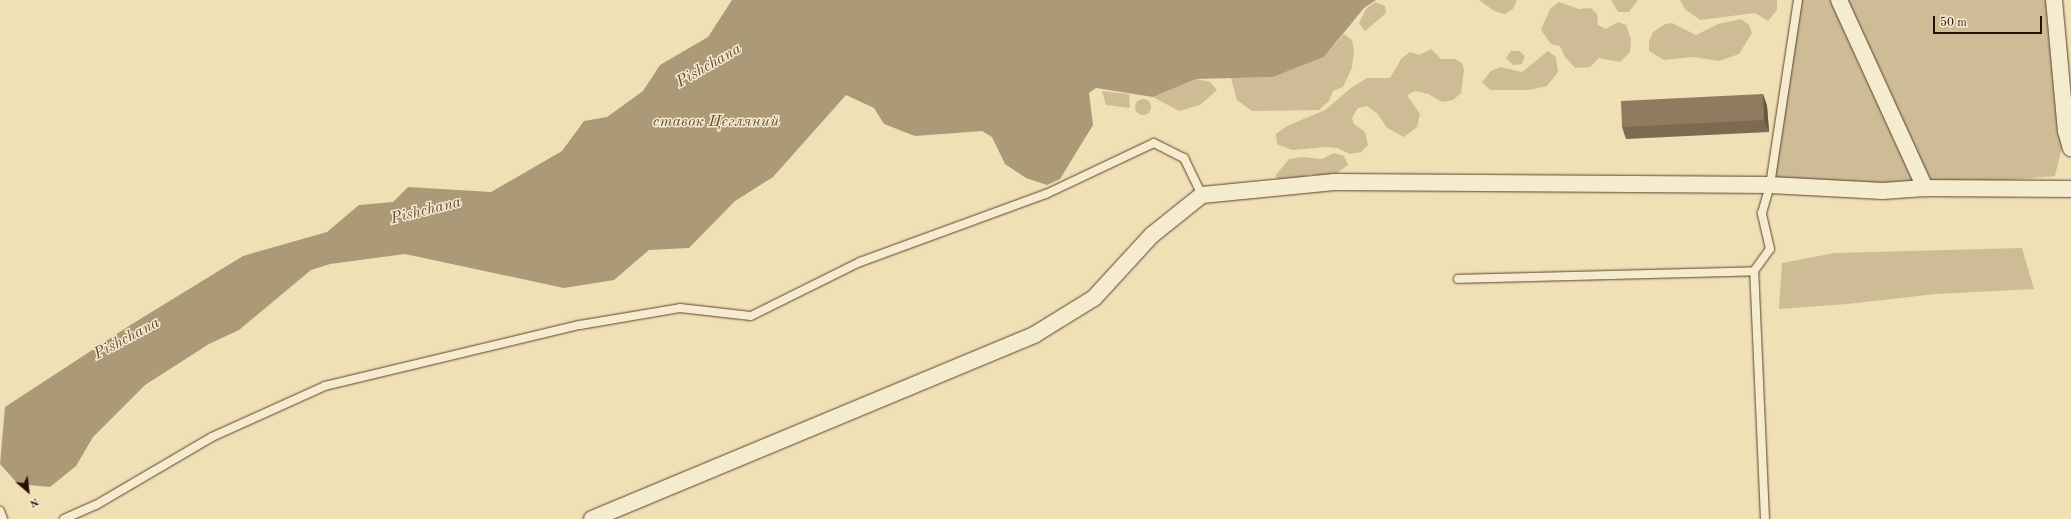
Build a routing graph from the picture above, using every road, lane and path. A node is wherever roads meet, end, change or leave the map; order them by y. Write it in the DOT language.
graph roads {
  1 [pos="1798,0"];
  2 [pos="1839,0"];
  3 [pos="2054,0"];
  4 [pos="2071,148"];
  5 [pos="1770,185"];
  6 [pos="1925,188"];
  7 [pos="2071,189"];
  8 [pos="1202,194"];
  9 [pos="1754,271"];
  10 [pos="1458,279"];
  11 [pos="0,511"];
  12 [pos="3,519"];
  13 [pos="64,519"];
  14 [pos="592,519"];
  15 [pos="1765,519"];
  1 -- 5 [label="lane"];
  2 -- 6 [label="street"];
  3 -- 4 [label="street"];
  5 -- 6 [label="street"];
  5 -- 8 [label="street"];
  5 -- 9 [label="lane"];
  6 -- 7 [label="street"];
  8 -- 13 [label="lane"];
  8 -- 14 [label="street"];
  9 -- 10 [label="lane"];
  9 -- 15 [label="lane"];
  11 -- 12 [label="lane"];
}
